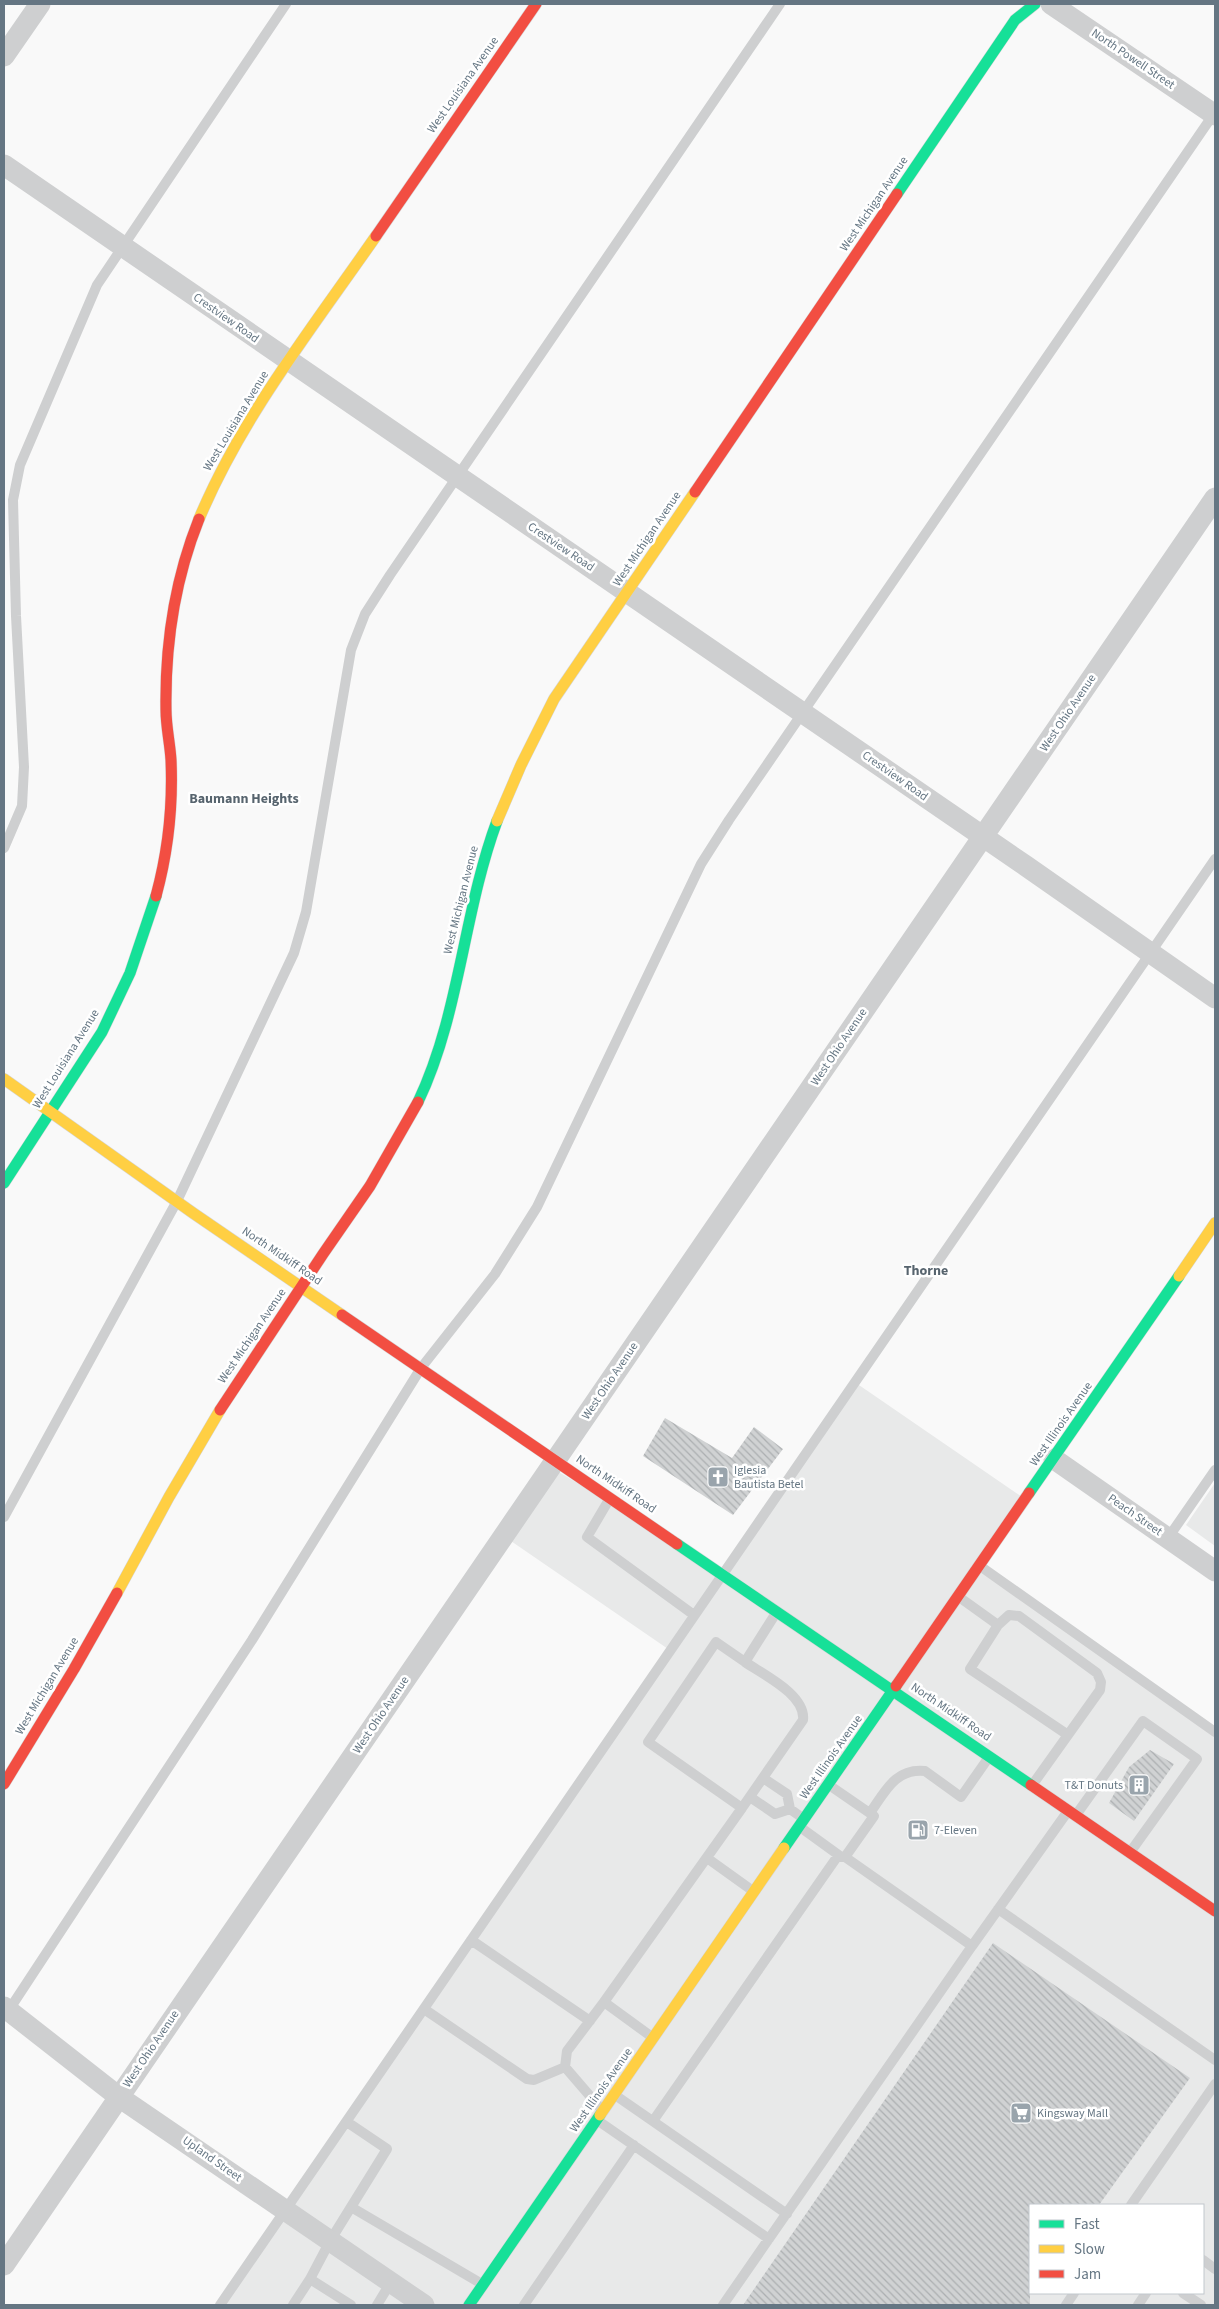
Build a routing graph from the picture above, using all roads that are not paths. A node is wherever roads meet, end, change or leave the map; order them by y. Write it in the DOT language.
graph roads {
  1 [pos="40,4"];
  2 [pos="286,4"];
  3 [pos="536,4"];
  4 [pos="780,4"];
  5 [pos="1035,4"];
  6 [pos="1052,4"];
  7 [pos="4,56"];
  8 [pos="1215,114"];
  9 [pos="4,165"];
  10 [pos="123,247"];
  11 [pos="289,362"];
  12 [pos="456,476"];
  13 [pos="1215,498"];
  14 [pos="627,592"];
  15 [pos="804,713"];
  16 [pos="983,837"];
  17 [pos="4,848"];
  18 [pos="1215,859"];
  19 [pos="1150,953"];
  20 [pos="1215,998"];
  21 [pos="4,1079"];
  22 [pos="50,1111"];
  23 [pos="4,1183"];
  24 [pos="177,1201"];
  25 [pos="1215,1224"];
  26 [pos="302,1286"];
  27 [pos="421,1368"];
  28 [pos="1054,1459"];
  29 [pos="556,1460"];
  30 [pos="1215,1470"];
  31 [pos="610,1497"];
  32 [pos="4,1517"];
  33 [pos="1168,1538"];
  34 [pos="980,1566"];
  35 [pos="1215,1571"];
  36 [pos="723,1573"];
  37 [pos="958,1596"];
  38 [pos="778,1610"];
  39 [pos="694,1615"];
  40 [pos="998,1625"];
  41 [pos="745,1662"];
  42 [pos="894,1690"];
  43 [pos="1215,1732"];
  44 [pos="1068,1735"];
  45 [pos="990,1756"];
  46 [pos="763,1778"];
  47 [pos="4,1784"];
  48 [pos="828,1784"];
  49 [pos="1032,1785"];
  50 [pos="750,1797"];
  51 [pos="742,1808"];
  52 [pos="790,1810"];
  53 [pos="1073,1812"];
  54 [pos="870,1813"];
  55 [pos="802,1822"];
  56 [pos="1130,1852"];
  57 [pos="842,1857"];
  58 [pos="707,1858"];
  59 [pos="754,1892"];
  60 [pos="998,1909"];
  61 [pos="1215,1911"];
  62 [pos="472,1940"];
  63 [pos="972,1946"];
  64 [pos="604,2002"];
  65 [pos="424,2009"];
  66 [pos="5,2012"];
  67 [pos="590,2021"];
  68 [pos="653,2038"];
  69 [pos="1215,2060"];
  70 [pos="565,2067"];
  71 [pos="1215,2084"];
  72 [pos="614,2094"];
  73 [pos="119,2097"];
  74 [pos="600,2115"];
  75 [pos="653,2121"];
  76 [pos="347,2122"];
  77 [pos="634,2145"];
  78 [pos="1132,2204"];
  79 [pos="351,2208"];
  80 [pos="286,2210"];
  81 [pos="787,2214"];
  82 [pos="770,2239"];
  83 [pos="330,2240"];
  84 [pos="1204,2261"];
  85 [pos="4,2265"];
  86 [pos="1215,2268"];
  87 [pos="310,2279"];
  88 [pos="391,2282"];
  89 [pos="483,2285"];
  90 [pos="1073,2294"];
  91 [pos="1145,2294"];
  92 [pos="1184,2294"];
  93 [pos="220,2305"];
  94 [pos="294,2305"];
  95 [pos="351,2305"];
  96 [pos="377,2305"];
  97 [pos="424,2305"];
  98 [pos="468,2305"];
  99 [pos="524,2305"];
  100 [pos="723,2305"];
  101 [pos="1066,2305"];
  102 [pos="1138,2305"];
  103 [pos="1201,2305"];
  1 -- 7 [label="street"];
  2 -- 10 [label="lane"];
  3 -- 11 [label="street, West Louisiana Avenue"];
  4 -- 12 [label="lane"];
  5 -- 14 [label="street, West Michigan Avenue"];
  6 -- 8 [label="street, North Powell Street"];
  8 -- 15 [label="lane"];
  9 -- 10 [label="street, Crestview Road"];
  10 -- 11 [label="street, Crestview Road"];
  10 -- 17 [label="lane"];
  11 -- 12 [label="street, Crestview Road"];
  11 -- 22 [label="street, West Louisiana Avenue"];
  12 -- 14 [label="street, Crestview Road"];
  12 -- 24 [label="lane"];
  13 -- 16 [label="street, West Ohio Avenue"];
  14 -- 15 [label="street, Crestview Road"];
  14 -- 26 [label="street, West Michigan Avenue"];
  15 -- 16 [label="street, Crestview Road"];
  15 -- 27 [label="lane"];
  16 -- 19 [label="street, Crestview Road"];
  16 -- 29 [label="street, West Ohio Avenue"];
  18 -- 19 [label="lane"];
  19 -- 20 [label="street, Crestview Road"];
  19 -- 36 [label="lane"];
  21 -- 22 [label="street, North Midkiff Road"];
  22 -- 23 [label="street, West Louisiana Avenue"];
  22 -- 24 [label="street, North Midkiff Road"];
  24 -- 26 [label="street, North Midkiff Road"];
  24 -- 32 [label="lane"];
  25 -- 28 [label="street, West Illinois Avenue"];
  26 -- 27 [label="street, North Midkiff Road"];
  26 -- 47 [label="street, West Michigan Avenue"];
  27 -- 29 [label="street, North Midkiff Road"];
  27 -- 66 [label="lane"];
  28 -- 33 [label="street, Peach Street"];
  28 -- 34 [label="street, West Illinois Avenue"];
  29 -- 31 [label="street, North Midkiff Road"];
  29 -- 73 [label="street, West Ohio Avenue"];
  30 -- 33 [label="lane"];
  31 -- 36 [label="street, North Midkiff Road"];
  31 -- 39 [label="lane"];
  33 -- 35 [label="street, Peach Street"];
  34 -- 37 [label="street, West Illinois Avenue"];
  34 -- 43 [label="lane"];
  36 -- 38 [label="street, North Midkiff Road"];
  36 -- 39 [label="lane"];
  37 -- 40 [label="lane"];
  37 -- 42 [label="street, West Illinois Avenue"];
  38 -- 41 [label="lane"];
  38 -- 42 [label="street, North Midkiff Road"];
  39 -- 62 [label="lane"];
  40 -- 44 [label="lane"];
  40 -- 44 [label="lane"];
  41 -- 46 [label="lane"];
  41 -- 51 [label="lane"];
  42 -- 45 [label="street, North Midkiff Road"];
  42 -- 48 [label="street, West Illinois Avenue"];
  44 -- 49 [label="lane"];
  45 -- 49 [label="street, North Midkiff Road"];
  45 -- 54 [label="lane"];
  46 -- 50 [label="lane"];
  46 -- 52 [label="lane"];
  48 -- 54 [label="lane"];
  48 -- 55 [label="street, West Illinois Avenue"];
  49 -- 53 [label="street, North Midkiff Road"];
  50 -- 51 [label="lane"];
  50 -- 52 [label="lane"];
  51 -- 58 [label="lane"];
  52 -- 55 [label="lane"];
  53 -- 56 [label="street, North Midkiff Road"];
  53 -- 56 [label="lane"];
  53 -- 60 [label="lane"];
  54 -- 57 [label="lane"];
  55 -- 57 [label="lane"];
  55 -- 59 [label="street, West Illinois Avenue"];
  56 -- 61 [label="street, North Midkiff Road"];
  57 -- 63 [label="lane"];
  57 -- 75 [label="lane"];
  58 -- 59 [label="lane"];
  58 -- 64 [label="lane"];
  59 -- 68 [label="street, West Illinois Avenue"];
  60 -- 63 [label="lane"];
  60 -- 69 [label="lane"];
  62 -- 65 [label="lane"];
  62 -- 67 [label="lane"];
  63 -- 81 [label="lane"];
  64 -- 67 [label="lane"];
  64 -- 68 [label="lane"];
  65 -- 70 [label="lane"];
  65 -- 76 [label="lane"];
  66 -- 73 [label="street, Upland Street"];
  67 -- 70 [label="lane"];
  68 -- 72 [label="street, West Illinois Avenue"];
  70 -- 74 [label="lane"];
  71 -- 78 [label="lane"];
  72 -- 74 [label="street, West Illinois Avenue"];
  72 -- 75 [label="lane"];
  73 -- 80 [label="street, Upland Street"];
  73 -- 85 [label="street, West Ohio Avenue"];
  74 -- 77 [label="lane"];
  74 -- 89 [label="street, West Illinois Avenue"];
  75 -- 81 [label="lane"];
  76 -- 79 [label="lane"];
  76 -- 80 [label="lane"];
  77 -- 82 [label="lane"];
  77 -- 99 [label="lane"];
  79 -- 83 [label="lane"];
  79 -- 89 [label="lane"];
  80 -- 83 [label="street, Upland Street"];
  80 -- 93 [label="lane"];
  81 -- 82 [label="lane"];
  82 -- 100 [label="lane"];
  83 -- 87 [label="lane"];
  83 -- 88 [label="street, Upland Street"];
  84 -- 86 [label="lane"];
  87 -- 94 [label="lane"];
  87 -- 95 [label="lane"];
  88 -- 96 [label="lane"];
  88 -- 97 [label="street, Upland Street"];
  89 -- 98 [label="street, West Illinois Avenue"];
  90 -- 101 [label="lane"];
  91 -- 102 [label="lane"];
  92 -- 103 [label="lane"];
}
